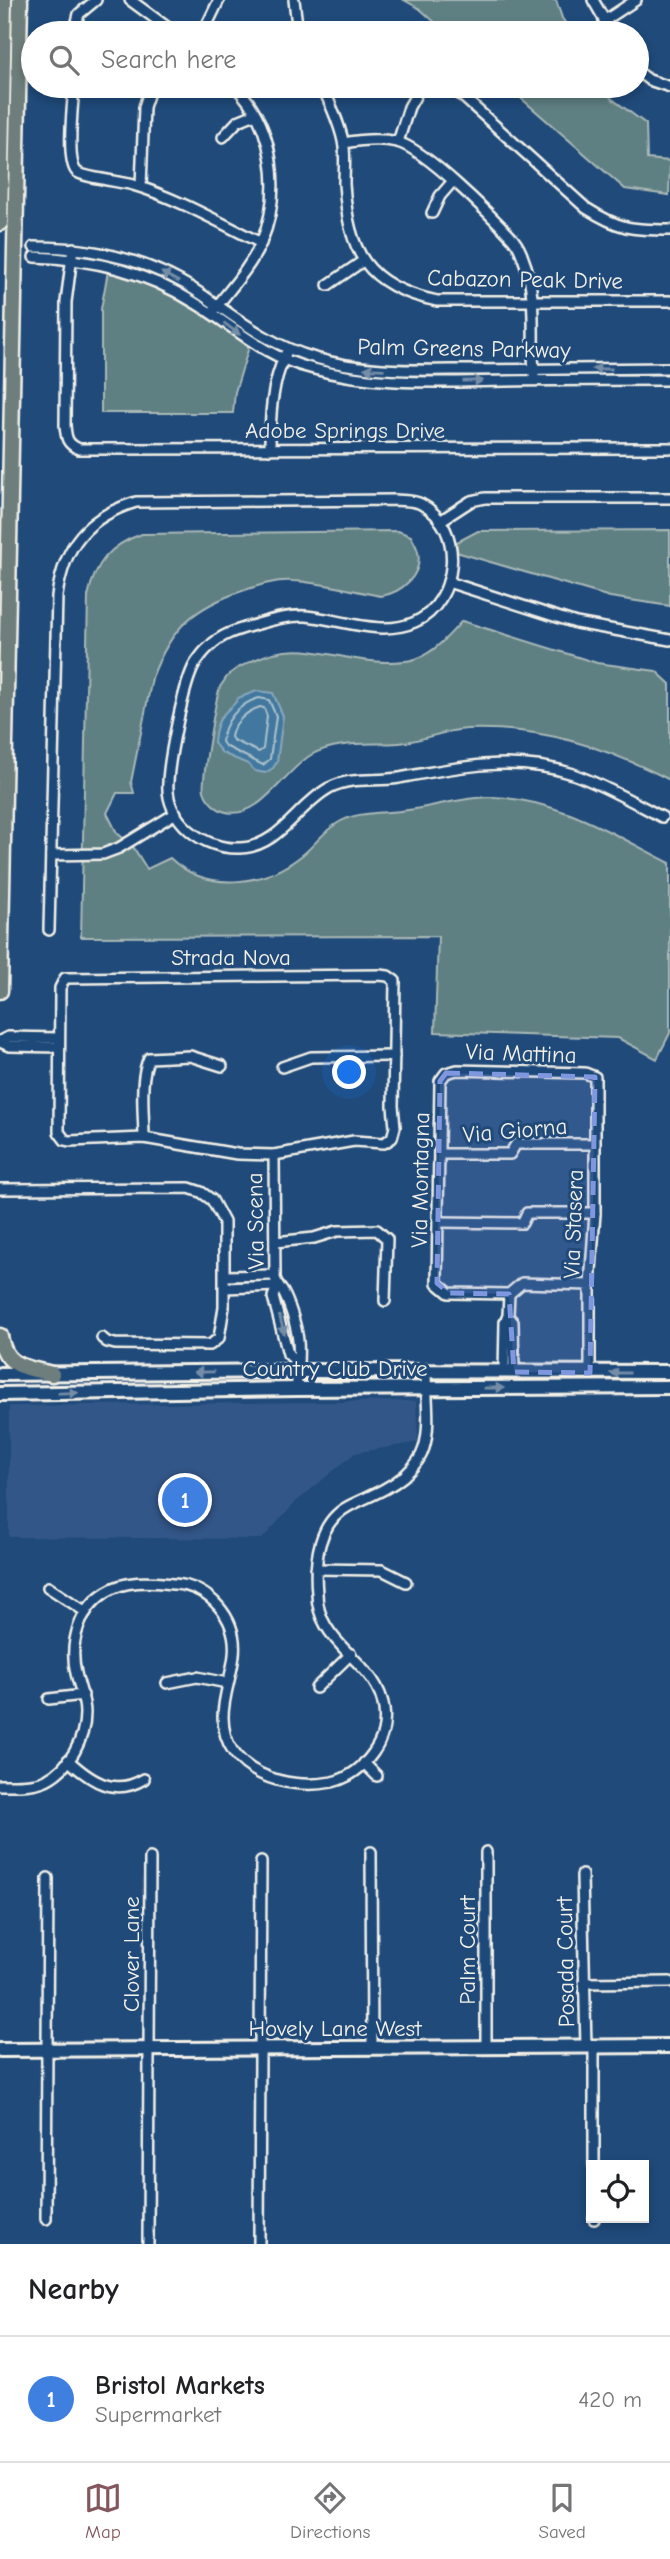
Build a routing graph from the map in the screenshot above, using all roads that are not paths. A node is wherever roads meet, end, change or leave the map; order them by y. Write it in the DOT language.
graph roads {
  1 [pos="4,0"];
  2 [pos="20,0"];
  3 [pos="96,0"];
  4 [pos="130,0"];
  5 [pos="219,0"];
  6 [pos="294,0"];
  7 [pos="593,0"];
  8 [pos="636,0"];
  9 [pos="77,21"];
  10 [pos="159,21"];
  11 [pos="209,21"];
  12 [pos="297,21"];
  13 [pos="604,21"];
  14 [pos="605,21"];
  15 [pos="649,80"];
  16 [pos="670,87"];
  17 [pos="74,98"];
  18 [pos="147,98"];
  19 [pos="246,98"];
  20 [pos="327,98"];
  21 [pos="415,98"];
  22 [pos="464,98"];
  23 [pos="255,114"];
  24 [pos="223,137"];
  25 [pos="344,142"];
  26 [pos="398,142"];
  27 [pos="453,181"];
  28 [pos="141,187"];
  29 [pos="432,213"];
  30 [pos="0,223"];
  31 [pos="670,230"];
  32 [pos="261,243"];
  33 [pos="34,252"];
  34 [pos="72,253"];
  35 [pos="363,261"];
  36 [pos="328,285"];
  37 [pos="670,300"];
  38 [pos="532,301"];
  39 [pos="214,310"];
  40 [pos="289,349"];
  41 [pos="284,359"];
  42 [pos="670,368"];
  43 [pos="533,369"];
  44 [pos="670,380"];
  45 [pos="534,381"];
  46 [pos="670,448"];
  47 [pos="270,449"];
  48 [pos="0,485"];
  49 [pos="670,498"];
  50 [pos="440,521"];
  51 [pos="9,542"];
  52 [pos="448,582"];
  53 [pos="670,640"];
  54 [pos="176,813"];
  55 [pos="662,817"];
  56 [pos="51,855"];
  57 [pos="49,930"];
  58 [pos="0,991"];
  59 [pos="0,1042"];
  60 [pos="59,1042"];
  61 [pos="394,1056"];
  62 [pos="222,1066"];
  63 [pos="282,1067"];
  64 [pos="446,1073"];
  65 [pos="595,1077"];
  66 [pos="145,1138"];
  67 [pos="594,1144"];
  68 [pos="439,1154"];
  69 [pos="274,1155"];
  70 [pos="0,1189"];
  71 [pos="595,1213"];
  72 [pos="439,1222"];
  73 [pos="275,1242"];
  74 [pos="275,1275"];
  75 [pos="225,1276"];
  76 [pos="246,1276"];
  77 [pos="590,1285"];
  78 [pos="277,1286"];
  79 [pos="247,1287"];
  80 [pos="225,1288"];
  81 [pos="509,1294"];
  82 [pos="384,1301"];
  83 [pos="0,1336"];
  84 [pos="102,1338"];
  85 [pos="296,1366"];
  86 [pos="509,1372"];
  87 [pos="670,1372"];
  88 [pos="426,1373"];
  89 [pos="590,1373"];
  90 [pos="0,1374"];
  91 [pos="52,1374"];
  92 [pos="670,1387"];
  93 [pos="297,1389"];
  94 [pos="426,1389"];
  95 [pos="0,1394"];
  96 [pos="316,1569"];
  97 [pos="406,1581"];
  98 [pos="48,1587"];
  99 [pos="86,1612"];
  100 [pos="351,1654"];
  101 [pos="167,1683"];
  102 [pos="228,1683"];
  103 [pos="316,1688"];
  104 [pos="83,1695"];
  105 [pos="49,1699"];
  106 [pos="68,1760"];
  107 [pos="364,1763"];
  108 [pos="377,1776"];
  109 [pos="144,1779"];
  110 [pos="0,1785"];
  111 [pos="372,1852"];
  112 [pos="486,1852"];
  113 [pos="150,1858"];
  114 [pos="261,1862"];
  115 [pos="582,1875"];
  116 [pos="48,1878"];
  117 [pos="670,1982"];
  118 [pos="584,1983"];
  119 [pos="670,2046"];
  120 [pos="590,2047"];
  121 [pos="372,2048"];
  122 [pos="486,2048"];
  123 [pos="259,2049"];
  124 [pos="0,2050"];
  125 [pos="46,2050"];
  126 [pos="150,2050"];
  127 [pos="594,2160"];
  128 [pos="46,2219"];
  129 [pos="148,2244"];
  130 [pos="259,2244"];
  1 -- 30 [label="main road"];
  2 -- 51 [label="main road"];
  3 -- 9 [label="street"];
  4 -- 10 [label="street"];
  5 -- 11 [label="street"];
  6 -- 12 [label="street"];
  7 -- 13 [label="street"];
  8 -- 14 [label="street"];
  15 -- 16 [label="street"];
  17 -- 28 [label="street"];
  18 -- 28 [label="street"];
  19 -- 23 [label="street"];
  20 -- 25 [label="street, Cabazon Peak Drive"];
  21 -- 26 [label="street"];
  22 -- 31 [label="street"];
  23 -- 24 [label="street"];
  23 -- 32 [label="street"];
  25 -- 26 [label="street"];
  25 -- 35 [label="street, Cabazon Peak Drive"];
  26 -- 27 [label="street"];
  27 -- 29 [label="street"];
  27 -- 38 [label="street"];
  28 -- 32 [label="street"];
  32 -- 39 [label="street"];
  33 -- 34 [label="street, Palm Greens Parkway"];
  34 -- 39 [label="street, Palm Greens Parkway"];
  34 -- 47 [label="street, Adobe Springs Drive"];
  35 -- 36 [label="street"];
  35 -- 38 [label="street, Cabazon Peak Drive"];
  37 -- 38 [label="street, Cabazon Peak Drive"];
  38 -- 43 [label="street"];
  39 -- 40 [label="street, Palm Greens Parkway"];
  39 -- 41 [label="street, Palm Greens Parkway, one-way"];
  40 -- 41 [label="street"];
  43 -- 40 [label="street, Palm Greens Parkway, one-way"];
  41 -- 45 [label="street, Palm Greens Parkway, one-way"];
  41 -- 47 [label="street"];
  42 -- 43 [label="street, Palm Greens Parkway, one-way"];
  43 -- 45 [label="street"];
  44 -- 45 [label="street, Palm Greens Parkway"];
  46 -- 47 [label="street, Adobe Springs Drive"];
  48 -- 51 [label="main road"];
  49 -- 50 [label="street"];
  50 -- 52 [label="street"];
  50 -- 56 [label="street"];
  51 -- 58 [label="main road"];
  52 -- 53 [label="street"];
  52 -- 54 [label="street"];
  54 -- 55 [label="street"];
  54 -- 56 [label="street"];
  56 -- 57 [label="street"];
  59 -- 60 [label="street"];
  60 -- 61 [label="street, Strada Nova"];
  60 -- 66 [label="street"];
  61 -- 63 [label="street"];
  61 -- 69 [label="street"];
  62 -- 66 [label="street"];
  64 -- 65 [label="street, Via Mattina"];
  64 -- 68 [label="street, Via Montagna"];
  65 -- 67 [label="street, Via Stasera"];
  66 -- 69 [label="street"];
  67 -- 68 [label="street, Via Giorna"];
  67 -- 71 [label="street, Via Stasera"];
  68 -- 72 [label="street, Via Montagna"];
  69 -- 73 [label="street, Via Scena"];
  70 -- 75 [label="street"];
  71 -- 72 [label="street"];
  71 -- 77 [label="street, Via Stasera"];
  72 -- 81 [label="street, Via Montagna"];
  73 -- 74 [label="street, Via Scena"];
  73 -- 82 [label="street"];
  74 -- 76 [label="street"];
  74 -- 78 [label="street, Via Scena"];
  75 -- 76 [label="street"];
  75 -- 80 [label="street"];
  76 -- 79 [label="street"];
  77 -- 81 [label="street"];
  77 -- 89 [label="street, Via Stasera"];
  78 -- 79 [label="street"];
  78 -- 85 [label="street, Via Scena"];
  79 -- 80 [label="street"];
  80 -- 84 [label="street"];
  81 -- 86 [label="street"];
  83 -- 91 [label="main road"];
  85 -- 88 [label="main road, Country Club Drive"];
  85 -- 91 [label="main road, Country Club Drive, one-way"];
  85 -- 93 [label="street, Via Scena"];
  86 -- 88 [label="main road, Country Club Drive"];
  86 -- 89 [label="main road, Country Club Drive"];
  87 -- 89 [label="main road, Country Club Drive, one-way"];
  88 -- 94 [label="street"];
  90 -- 91 [label="main road, Country Club Drive"];
  94 -- 92 [label="main road, Country Club Drive, one-way"];
  93 -- 94 [label="main road, Country Club Drive"];
  95 -- 93 [label="main road, Country Club Drive, one-way"];
  94 -- 96 [label="street"];
  96 -- 97 [label="street"];
  96 -- 100 [label="street"];
  98 -- 99 [label="street"];
  99 -- 102 [label="street"];
  99 -- 104 [label="street"];
  100 -- 103 [label="street"];
  100 -- 107 [label="street"];
  101 -- 102 [label="street"];
  102 -- 107 [label="street"];
  104 -- 105 [label="street"];
  104 -- 106 [label="street"];
  106 -- 109 [label="street"];
  106 -- 110 [label="street"];
  107 -- 108 [label="street"];
  111 -- 121 [label="street"];
  112 -- 122 [label="street, Palm Court"];
  113 -- 126 [label="street, Clover Lane"];
  114 -- 123 [label="street"];
  115 -- 118 [label="street, Posada Court"];
  116 -- 125 [label="street"];
  117 -- 118 [label="street"];
  118 -- 120 [label="street, Posada Court"];
  119 -- 120 [label="main road, Hovely Lane West"];
  120 -- 122 [label="main road, Hovely Lane West"];
  120 -- 127 [label="street, Posada Court"];
  121 -- 122 [label="main road, Hovely Lane West"];
  121 -- 123 [label="main road, Hovely Lane West"];
  123 -- 126 [label="main road, Hovely Lane West"];
  123 -- 130 [label="street"];
  124 -- 125 [label="main road, Hovely Lane West"];
  125 -- 126 [label="main road, Hovely Lane West"];
  125 -- 128 [label="street"];
  126 -- 129 [label="street, Clover Lane"];
}
